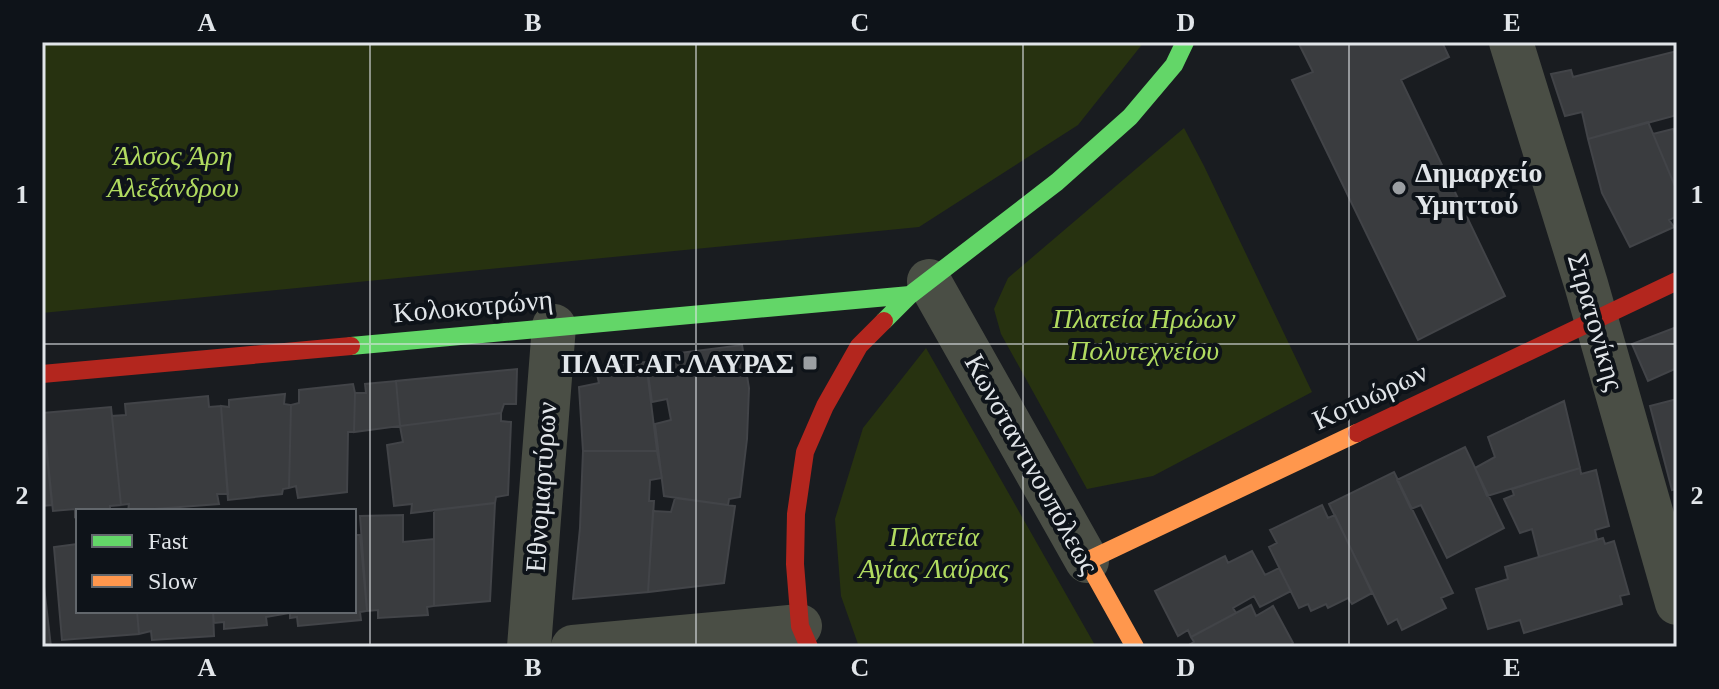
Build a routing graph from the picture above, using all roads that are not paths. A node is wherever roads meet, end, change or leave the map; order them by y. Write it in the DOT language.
graph roads {
  1 [pos="1185,42"];
  2 [pos="1511,42"];
  3 [pos="1677,281"];
  4 [pos="920,288"];
  5 [pos="1596,320"];
  6 [pos="554,326"];
  7 [pos="42,374"];
  8 [pos="1087,561"];
  9 [pos="1677,603"];
  10 [pos="804,637"];
  11 [pos="529,647"];
  12 [pos="573,647"];
  13 [pos="1135,647"];
  1 -- 4 [label="street"];
  2 -- 5 [label="street, Στρατονίκης"];
  3 -- 5 [label="street, Κοτυώρων"];
  4 -- 6 [label="street, Κολοκοτρώνη"];
  4 -- 8 [label="street, Κωνσταντινουπόλεως"];
  4 -- 10 [label="street"];
  5 -- 8 [label="street, Κοτυώρων"];
  5 -- 9 [label="street, Στρατονίκης"];
  6 -- 7 [label="street, Κολοκοτρώνη"];
  6 -- 11 [label="street, Εθνομαρτύρων"];
  8 -- 13 [label="street, Κωνσταντινουπόλεως"];
  10 -- 12 [label="street"];
}
